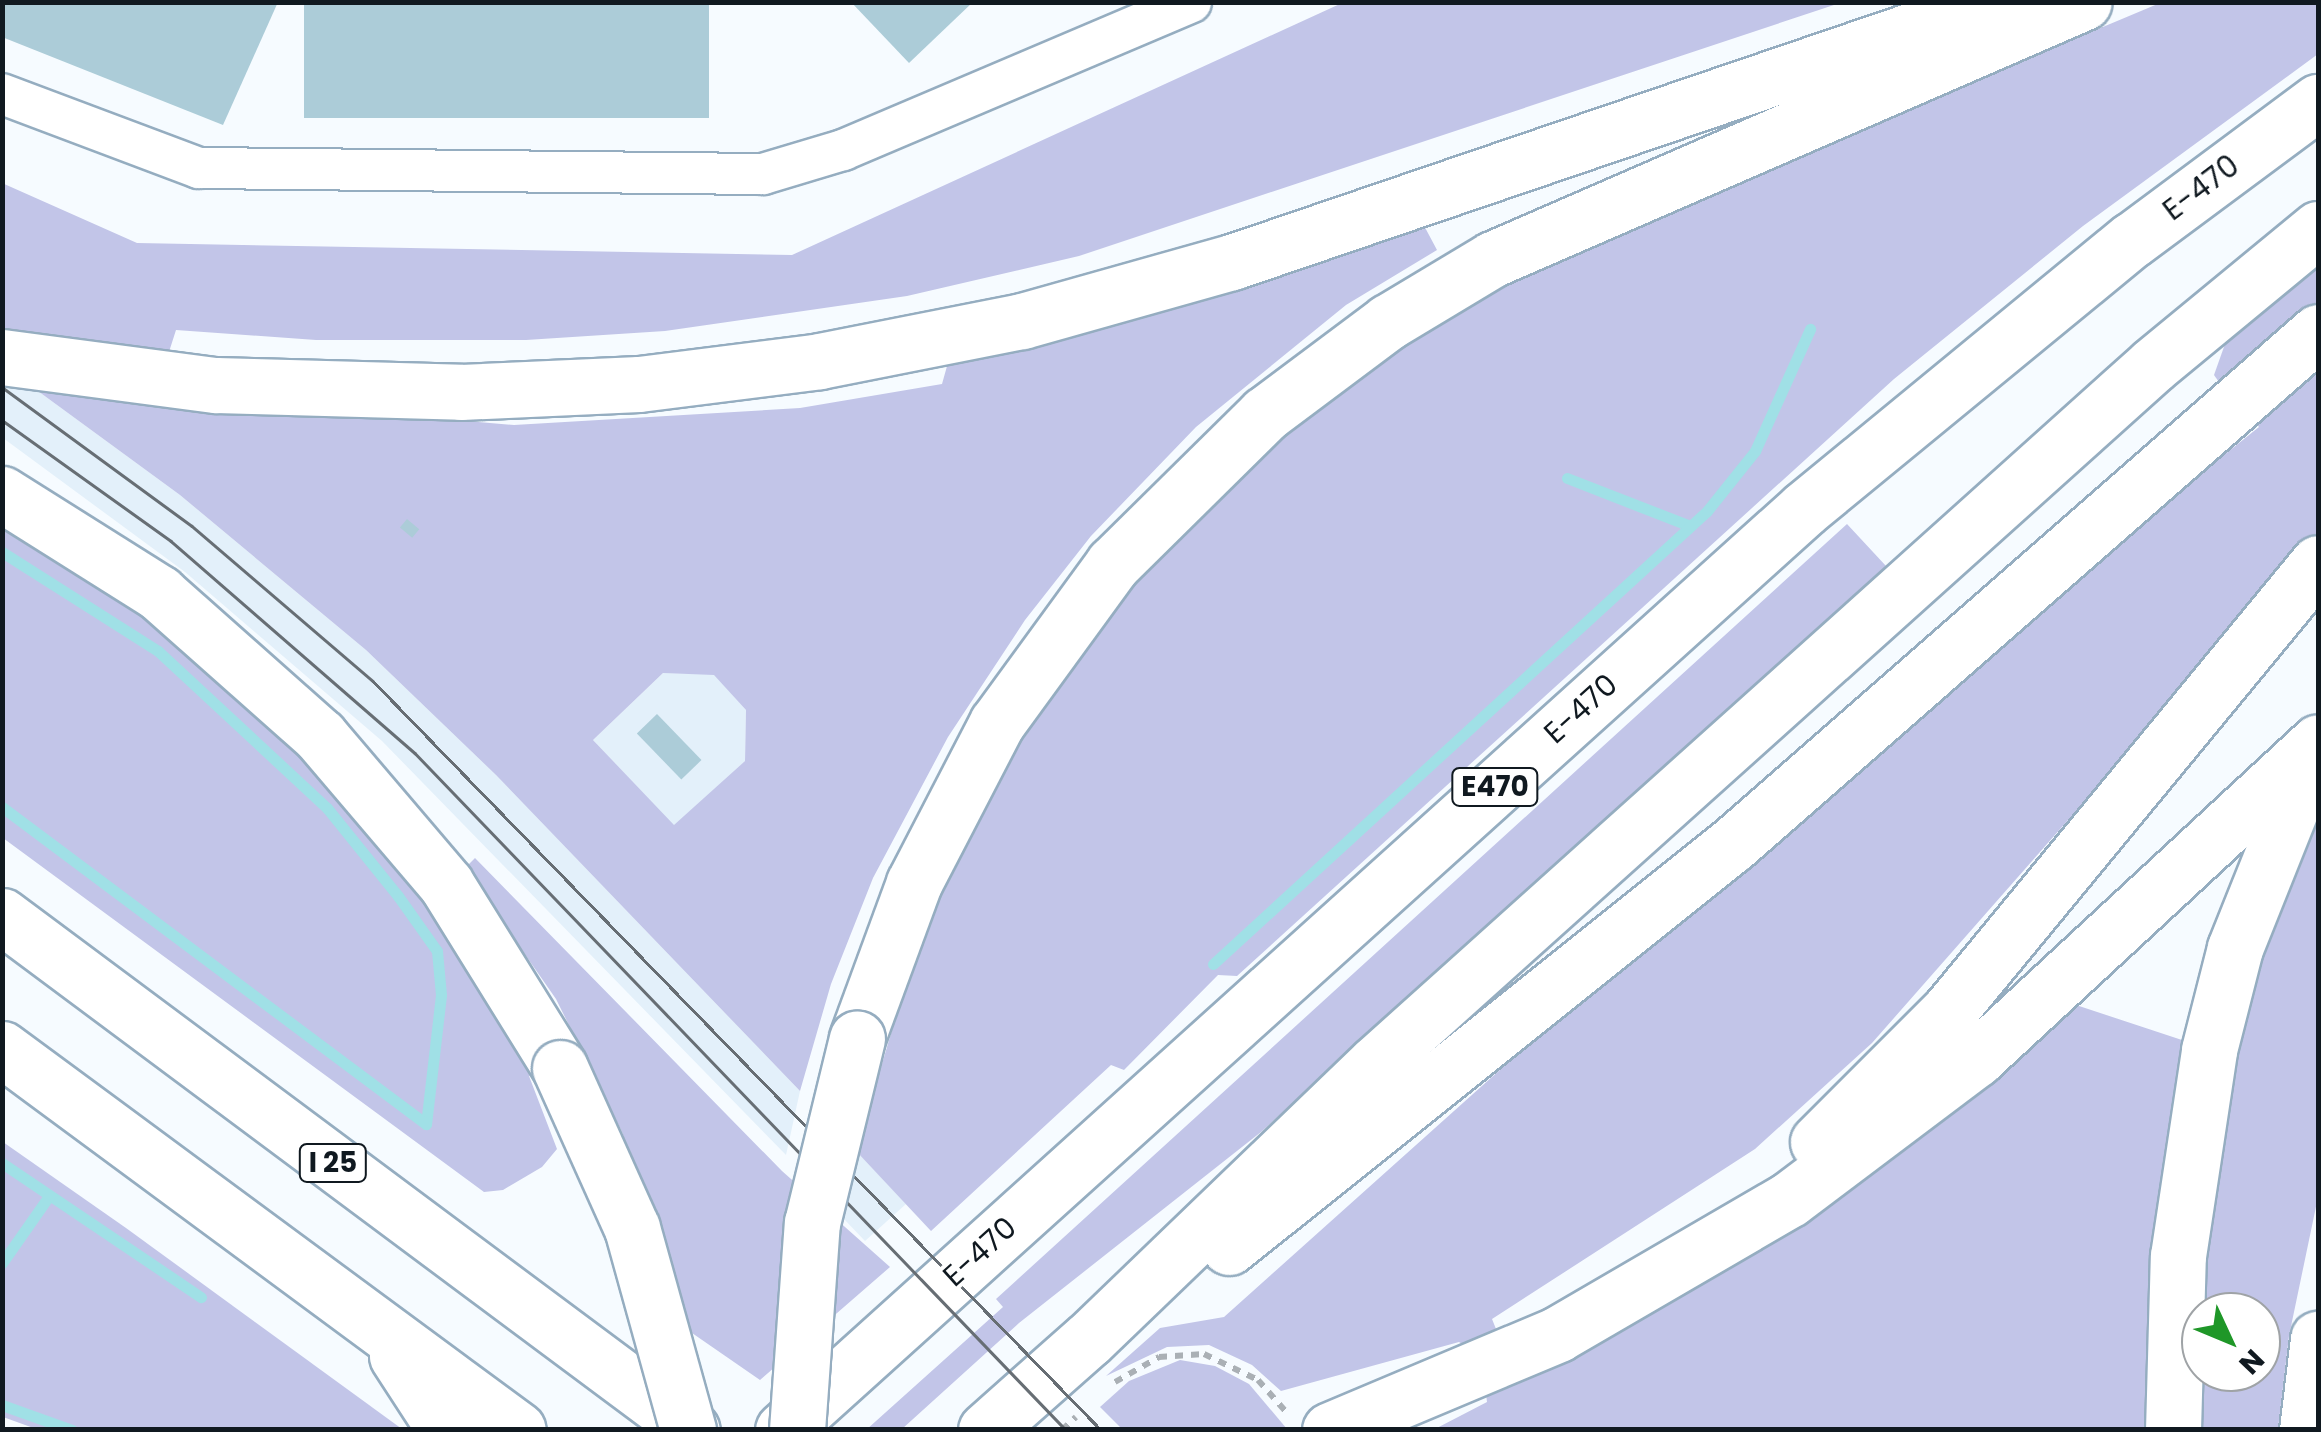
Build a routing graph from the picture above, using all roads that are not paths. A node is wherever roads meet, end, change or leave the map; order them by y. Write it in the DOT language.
graph roads {
  1 [pos="1192,2"];
  2 [pos="1995,2"];
  3 [pos="2084,2"];
  4 [pos="1124,15"];
  5 [pos="2,94"];
  6 [pos="2318,102"];
  7 [pos="2318,229"];
  8 [pos="2318,332"];
  9 [pos="2,357"];
  10 [pos="2,494"];
  11 [pos="2318,562"];
  12 [pos="2318,744"];
  13 [pos="2,916"];
  14 [pos="2,1049"];
  15 [pos="1625,1298"];
  16 [pos="376,1325"];
  17 [pos="2318,1339"];
  18 [pos="1097,1364"];
  19 [pos="681,1423"];
  20 [pos="445,1430"];
  21 [pos="518,1430"];
  22 [pos="783,1430"];
  23 [pos="797,1430"];
  24 [pos="986,1430"];
  25 [pos="1330,1430"];
  26 [pos="2173,1430"];
  27 [pos="2307,1430"];
  1 -- 4 [label="lane"];
  2 -- 9 [label="highway"];
  3 -- 23 [label="highway, bridge"];
  4 -- 5 [label="lane"];
  6 -- 22 [label="highway, E-470 / E470"];
  7 -- 18 [label="highway"];
  8 -- 18 [label="highway"];
  10 -- 19 [label="highway, bridge"];
  11 -- 15 [label="highway"];
  12 -- 15 [label="highway"];
  12 -- 26 [label="highway"];
  13 -- 19 [label="highway, I 25"];
  14 -- 16 [label="highway"];
  15 -- 25 [label="highway"];
  16 -- 20 [label="highway"];
  16 -- 21 [label="highway"];
  17 -- 27 [label="highway"];
  18 -- 24 [label="highway"];
}
